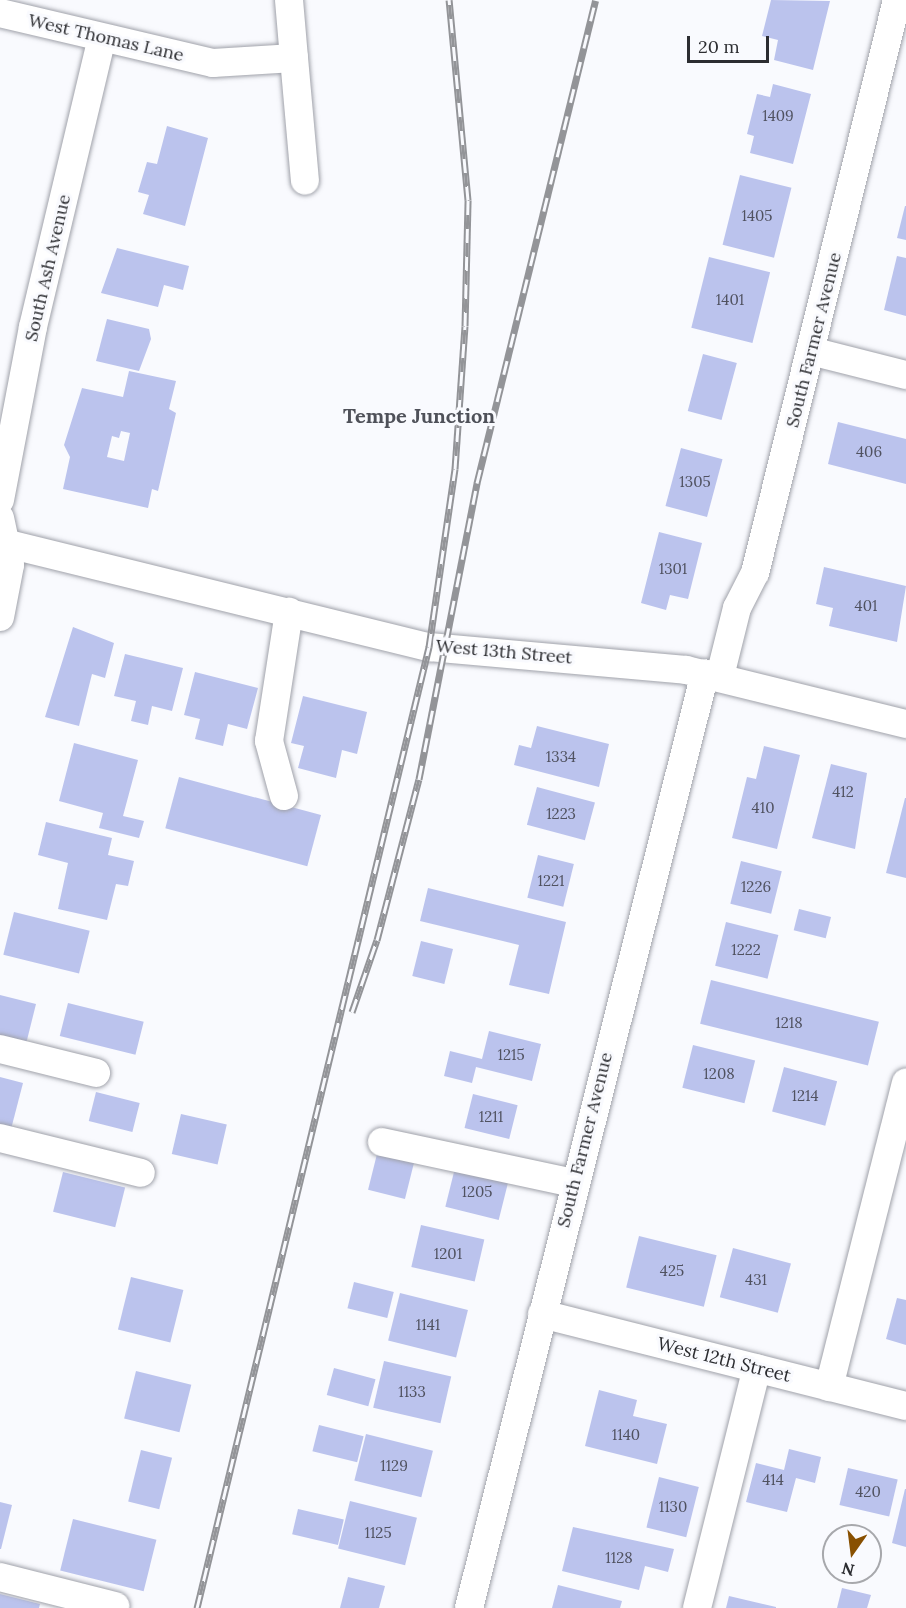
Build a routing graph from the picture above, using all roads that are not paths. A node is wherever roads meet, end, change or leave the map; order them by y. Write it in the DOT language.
graph roads {
  1 [pos="289,0"];
  2 [pos="897,0"];
  3 [pos="0,13"];
  4 [pos="898,30"];
  5 [pos="102,38"];
  6 [pos="294,58"];
  7 [pos="305,181"];
  8 [pos="811,351"];
  9 [pos="906,375"];
  10 [pos="0,500"];
  11 [pos="2,534"];
  12 [pos="289,612"];
  13 [pos="0,617"];
  14 [pos="712,675"];
  15 [pos="906,724"];
  16 [pos="284,796"];
  17 [pos="0,1048"];
  18 [pos="96,1073"];
  19 [pos="906,1083"];
  20 [pos="0,1138"];
  21 [pos="382,1142"];
  22 [pos="141,1173"];
  23 [pos="574,1183"];
  24 [pos="542,1314"];
  25 [pos="757,1368"];
  26 [pos="829,1387"];
  27 [pos="906,1406"];
  28 [pos="0,1577"];
  29 [pos="115,1606"];
  30 [pos="469,1608"];
  31 [pos="697,1608"];
  1 -- 6 [label="street"];
  2 -- 4 [label="street, South Farmer Avenue"];
  3 -- 5 [label="street, West Thomas Lane"];
  4 -- 8 [label="street, South Farmer Avenue"];
  5 -- 6 [label="street, West Thomas Lane"];
  5 -- 10 [label="street, South Ash Avenue"];
  6 -- 7 [label="street"];
  8 -- 9 [label="street"];
  8 -- 14 [label="street, South Farmer Avenue"];
  11 -- 12 [label="street, West 13th Street"];
  11 -- 13 [label="street"];
  12 -- 14 [label="street, West 13th Street"];
  12 -- 16 [label="street"];
  14 -- 15 [label="street, West 13th Street"];
  14 -- 23 [label="street, South Farmer Avenue"];
  17 -- 18 [label="street"];
  19 -- 26 [label="street"];
  20 -- 22 [label="street"];
  21 -- 23 [label="street"];
  23 -- 24 [label="street, South Farmer Avenue"];
  24 -- 25 [label="street, West 12th Street"];
  24 -- 30 [label="street, South Farmer Avenue"];
  25 -- 26 [label="street, West 12th Street"];
  25 -- 31 [label="street"];
  26 -- 27 [label="street, West 12th Street"];
  28 -- 29 [label="street"];
}
